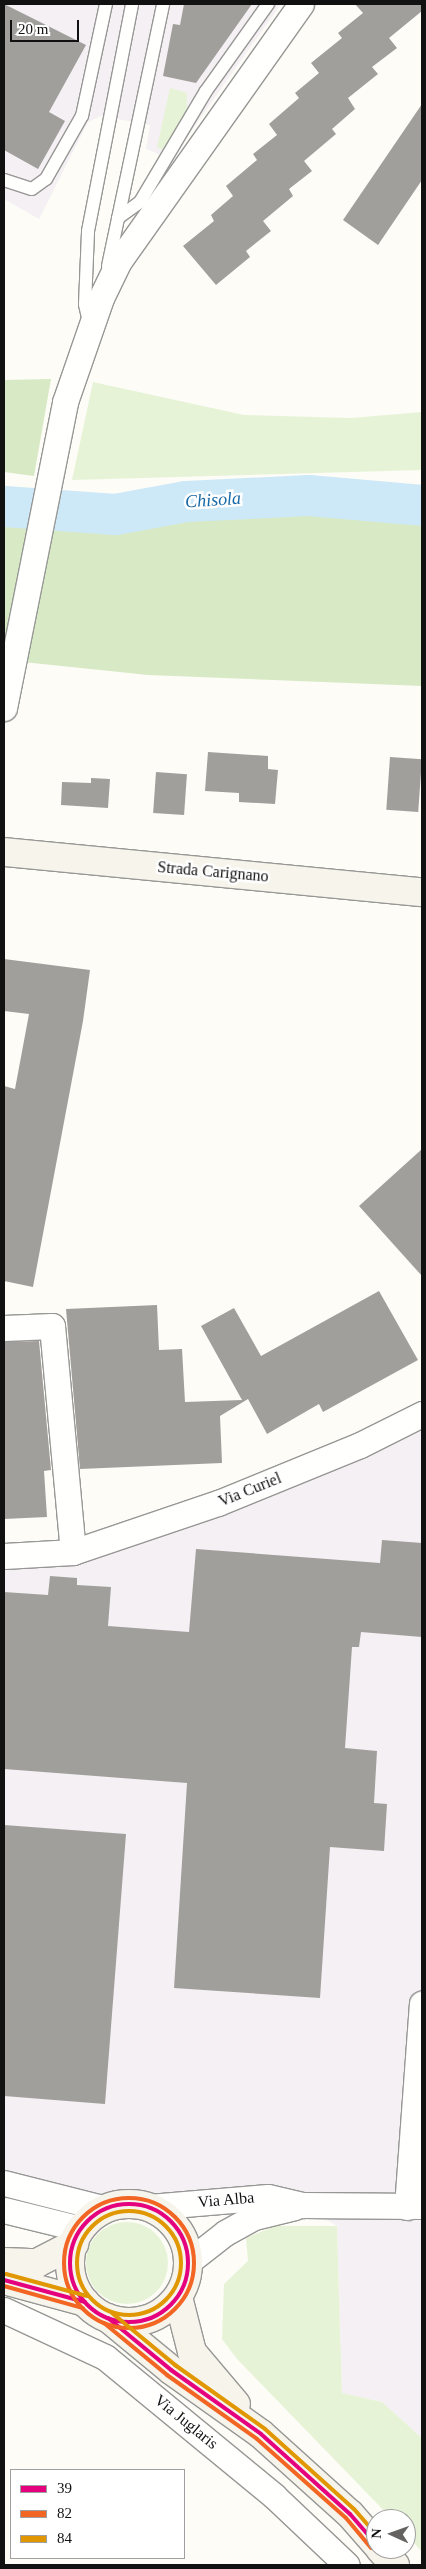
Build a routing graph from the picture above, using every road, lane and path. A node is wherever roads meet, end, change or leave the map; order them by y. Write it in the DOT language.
graph roads {
  1 [pos="106,4"];
  2 [pos="132,4"];
  3 [pos="163,4"];
  4 [pos="268,4"];
  5 [pos="301,4"];
  6 [pos="4,180"];
  7 [pos="118,218"];
  8 [pos="101,298"];
  9 [pos="89,325"];
  10 [pos="4,708"];
  11 [pos="4,852"];
  12 [pos="422,892"];
  13 [pos="4,1328"];
  14 [pos="422,1414"];
  15 [pos="73,1552"];
  16 [pos="4,1556"];
  17 [pos="422,2004"];
  18 [pos="4,2182"];
  19 [pos="302,2205"];
  20 [pos="415,2206"];
  21 [pos="149,2208"];
  22 [pos="106,2209"];
  23 [pos="4,2210"];
  24 [pos="77,2237"];
  25 [pos="4,2262"];
  26 [pos="188,2262"];
  27 [pos="4,2280"];
  28 [pos="178,2297"];
  29 [pos="85,2302"];
  30 [pos="4,2310"];
  31 [pos="108,2318"];
  32 [pos="261,2434"];
  33 [pos="366,2532"];
  34 [pos="347,2565"];
  1 -- 6 [label="lane"];
  2 -- 9 [label="lane"];
  3 -- 7 [label="lane"];
  4 -- 7 [label="lane"];
  5 -- 8 [label="street"];
  7 -- 8 [label="lane"];
  8 -- 9 [label="street"];
  9 -- 10 [label="street"];
  11 -- 12 [label="street, Strada Carignano"];
  13 -- 15 [label="street"];
  14 -- 15 [label="street, Via Curiel"];
  15 -- 16 [label="street, Via Curiel"];
  17 -- 20 [label="street"];
  18 -- 22 [label="street"];
  19 -- 20 [label="street, Via Alba"];
  19 -- 21 [label="street, Via Alba"];
  19 -- 26 [label="street, Via Alba"];
  21 -- 22 [label="street"];
  21 -- 26 [label="street"];
  22 -- 24 [label="street"];
  23 -- 24 [label="street"];
  24 -- 25 [label="street"];
  24 -- 29 [label="street"];
  26 -- 28 [label="street"];
  27 -- 29 [label="street"];
  28 -- 31 [label="street"];
  28 -- 32 [label="street, Via Juglaris"];
  29 -- 31 [label="street"];
  30 -- 34 [label="street, Via Juglaris"];
  31 -- 32 [label="street, Via Juglaris"];
  32 -- 33 [label="street, Via Juglaris"];
}
